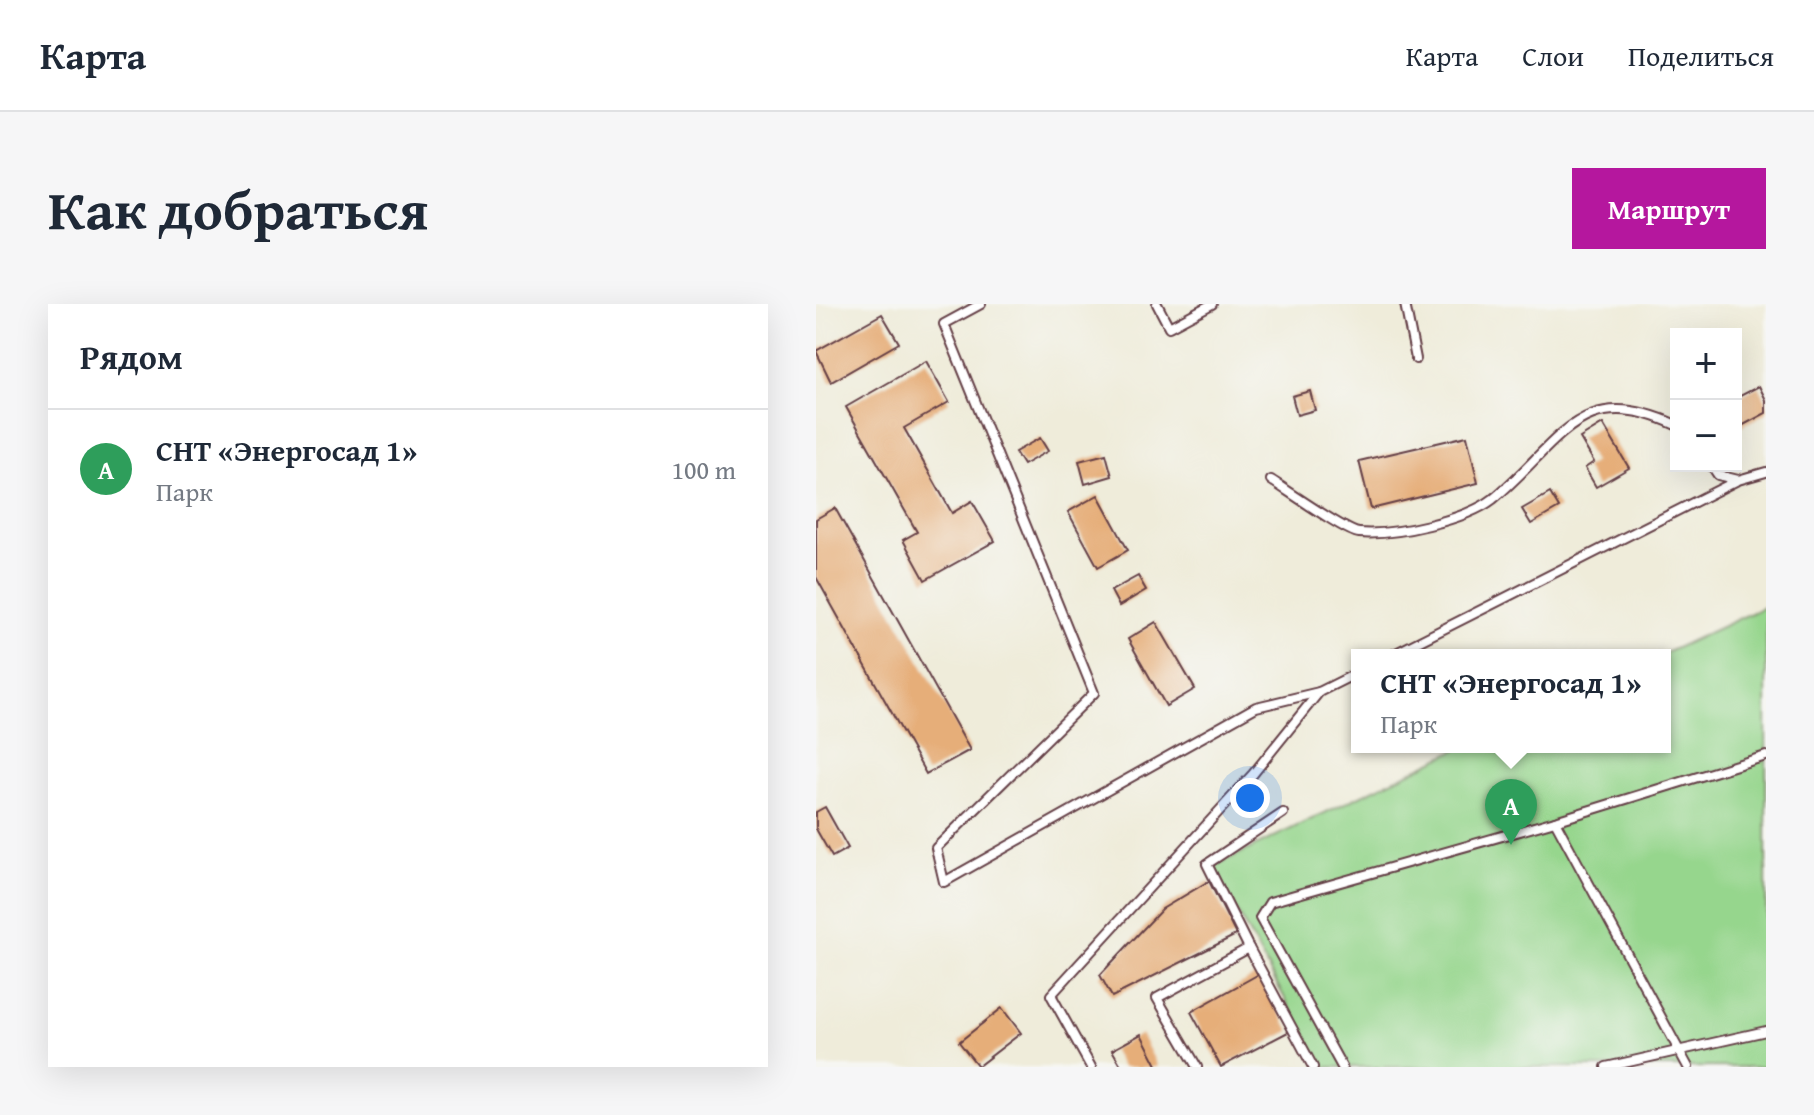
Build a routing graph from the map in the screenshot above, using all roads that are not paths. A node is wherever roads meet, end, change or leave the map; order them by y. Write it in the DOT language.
graph roads {
  1 [pos="981,304"];
  2 [pos="1157,304"];
  3 [pos="1212,304"];
  4 [pos="1405,304"];
  5 [pos="1416,359"];
  6 [pos="1670,423"];
  7 [pos="1716,472"];
  8 [pos="1766,472"];
  9 [pos="1271,480"];
  10 [pos="1738,480"];
  11 [pos="1404,649"];
  12 [pos="1351,676"];
  13 [pos="1319,692"];
  14 [pos="1766,756"];
  15 [pos="1283,813"];
  16 [pos="1555,821"];
  17 [pos="1249,948"];
  18 [pos="1766,1031"];
  19 [pos="1680,1051"];
  20 [pos="1091,1067"];
  21 [pos="1197,1067"];
  22 [pos="1313,1067"];
  23 [pos="1342,1067"];
  24 [pos="1606,1067"];
  25 [pos="1688,1067"];
  1 -- 13 [label="lane"];
  2 -- 3 [label="lane"];
  4 -- 5 [label="lane"];
  6 -- 9 [label="lane"];
  7 -- 10 [label="lane"];
  8 -- 10 [label="lane"];
  10 -- 11 [label="lane"];
  12 -- 13 [label="lane"];
  13 -- 20 [label="lane"];
  14 -- 16 [label="lane"];
  15 -- 17 [label="lane"];
  16 -- 19 [label="lane"];
  16 -- 23 [label="lane"];
  17 -- 21 [label="lane"];
  17 -- 22 [label="lane"];
  18 -- 19 [label="lane"];
  19 -- 24 [label="lane"];
  19 -- 25 [label="lane"];
}
